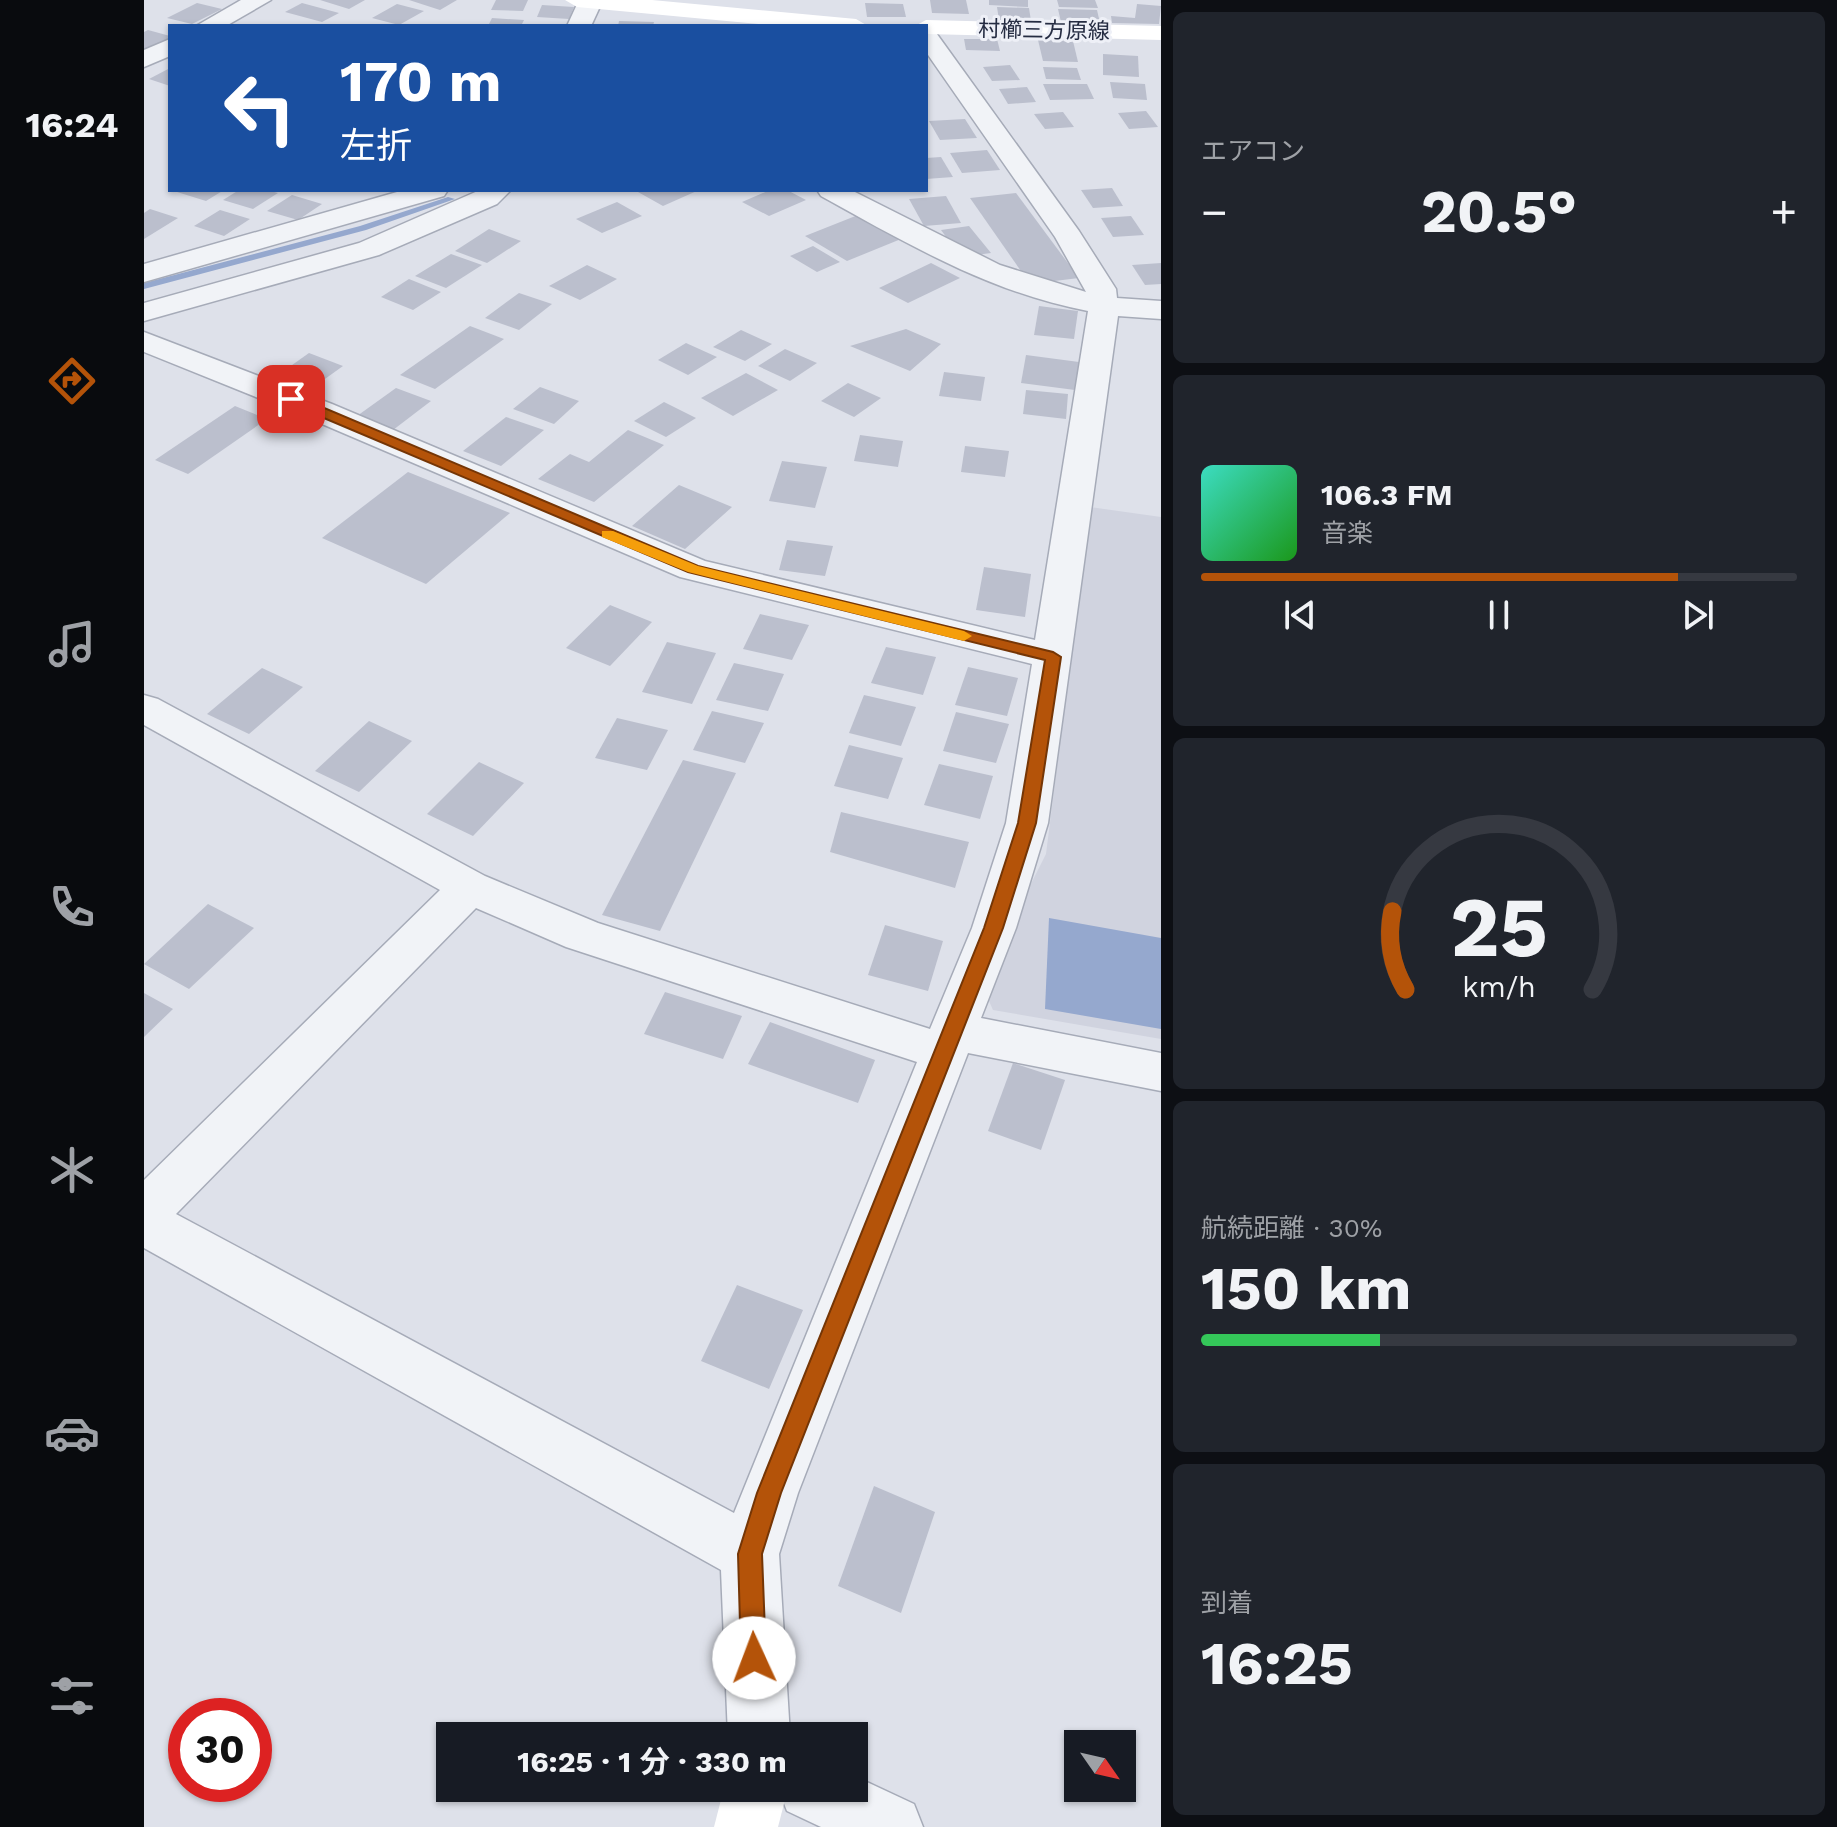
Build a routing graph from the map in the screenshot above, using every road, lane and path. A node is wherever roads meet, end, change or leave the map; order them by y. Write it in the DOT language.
graph roads {
  1 [pos="259,0"];
  2 [pos="586,0"];
  3 [pos="916,0"];
  4 [pos="212,24"];
  5 [pos="580,24"];
  6 [pos="835,24"];
  7 [pos="923,24"];
  8 [pos="928,27"];
  9 [pos="166,33"];
  10 [pos="1161,33"];
  11 [pos="928,38"];
  12 [pos="144,60"];
  13 [pos="427,192"];
  14 [pos="494,192"];
  15 [pos="835,192"];
  16 [pos="144,273"];
  17 [pos="1102,303"];
  18 [pos="1161,310"];
  19 [pos="144,312"];
  20 [pos="144,341"];
  21 [pos="1053,657"];
  22 [pos="144,708"];
  23 [pos="470,887"];
  24 [pos="948,1042"];
  25 [pos="1161,1072"];
  26 [pos="144,1213"];
  27 [pos="144,1222"];
  28 [pos="750,1554"];
  29 [pos="758,1722"];
  30 [pos="752,1802"];
  31 [pos="839,1802"];
  32 [pos="746,1827"];
  33 [pos="891,1827"];
  1 -- 4 [label="street"];
  2 -- 5 [label="street"];
  2 -- 6 [label="main road"];
  3 -- 7 [label="street"];
  8 -- 10 [label="main road, 村櫛三方原線"];
  9 -- 12 [label="street"];
  11 -- 17 [label="street"];
  13 -- 16 [label="street"];
  14 -- 19 [label="street"];
  15 -- 17 [label="street"];
  17 -- 18 [label="street"];
  17 -- 21 [label="street"];
  20 -- 21 [label="street"];
  21 -- 24 [label="street"];
  22 -- 23 [label="street"];
  23 -- 24 [label="street"];
  23 -- 26 [label="street"];
  24 -- 25 [label="street"];
  24 -- 28 [label="street"];
  27 -- 28 [label="street"];
  28 -- 29 [label="street"];
  30 -- 32 [label="main road"];
  31 -- 33 [label="street"];
}
